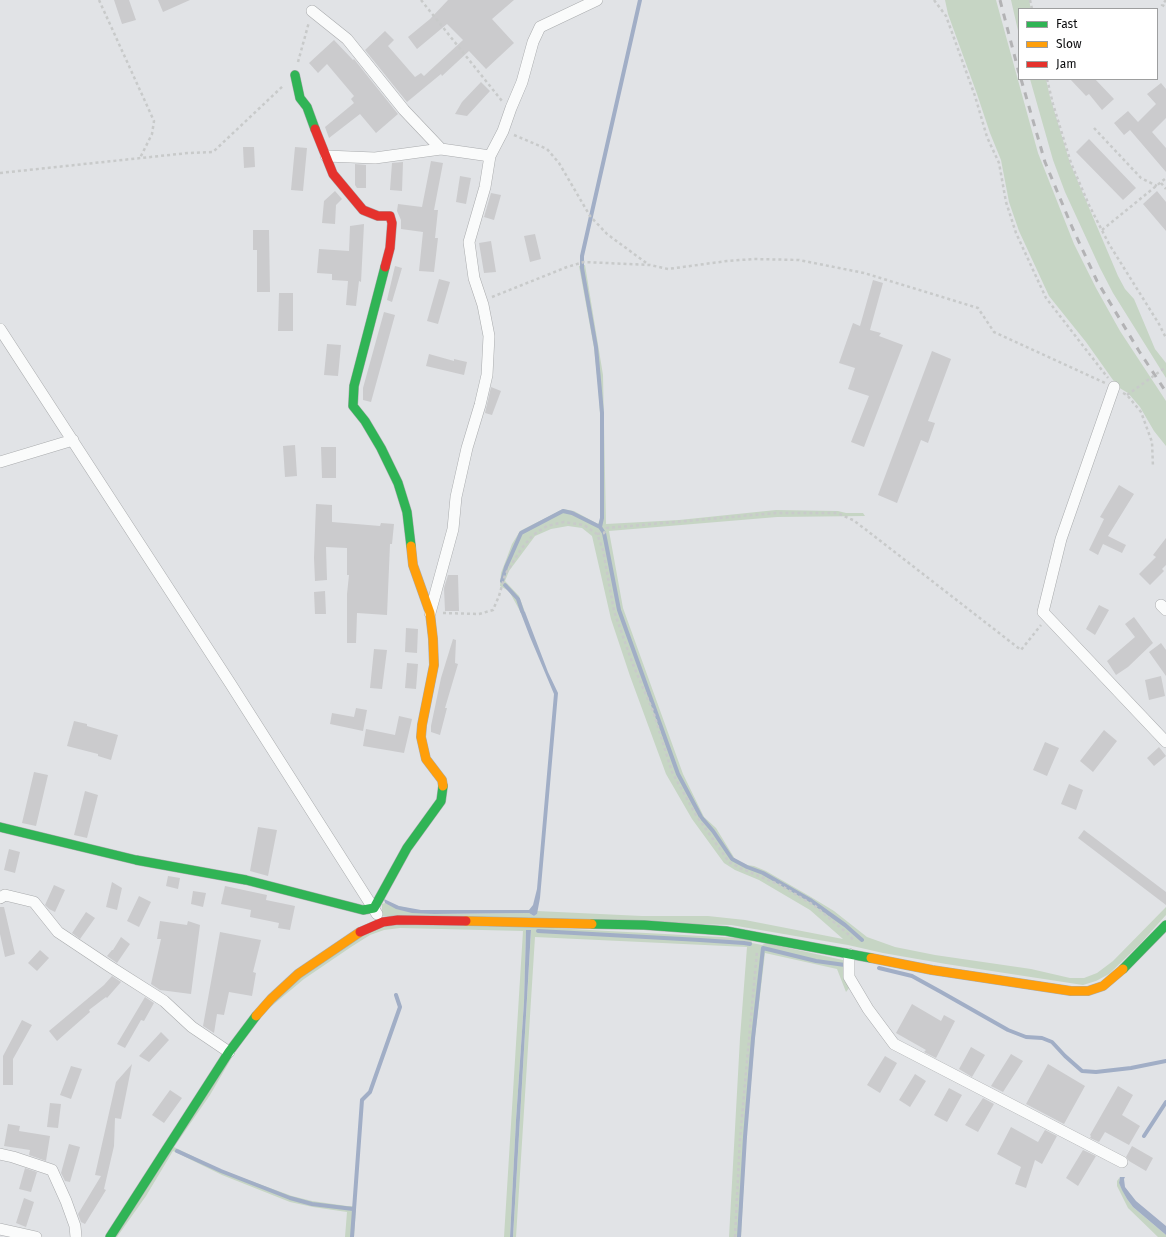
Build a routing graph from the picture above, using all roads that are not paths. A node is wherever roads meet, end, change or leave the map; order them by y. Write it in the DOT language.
graph roads {
  1 [pos="597,0"];
  2 [pos="312,10"];
  3 [pos="295,75"];
  4 [pos="441,149"];
  5 [pos="326,156"];
  6 [pos="490,156"];
  7 [pos="0,329"];
  8 [pos="1114,387"];
  9 [pos="73,440"];
  10 [pos="0,462"];
  11 [pos="430,613"];
  12 [pos="1166,742"];
  13 [pos="0,827"];
  14 [pos="0,898"];
  15 [pos="374,908"];
  16 [pos="383,922"];
  17 [pos="1166,925"];
  18 [pos="849,954"];
  19 [pos="229,1052"];
  20 [pos="0,1154"];
  21 [pos="1122,1162"];
  22 [pos="0,1229"];
  23 [pos="36,1237"];
  24 [pos="76,1237"];
  25 [pos="110,1237"];
  1 -- 6 [label="street"];
  2 -- 4 [label="street"];
  3 -- 5 [label="street"];
  4 -- 5 [label="street"];
  4 -- 6 [label="street"];
  5 -- 11 [label="street"];
  6 -- 11 [label="street"];
  7 -- 9 [label="street"];
  8 -- 12 [label="street"];
  9 -- 10 [label="street"];
  9 -- 15 [label="street"];
  11 -- 15 [label="street"];
  13 -- 15 [label="street"];
  14 -- 19 [label="street"];
  15 -- 16 [label="street"];
  16 -- 18 [label="street"];
  16 -- 19 [label="street"];
  17 -- 18 [label="street"];
  18 -- 21 [label="street"];
  19 -- 25 [label="street"];
  20 -- 24 [label="street"];
  22 -- 23 [label="street"];
}
